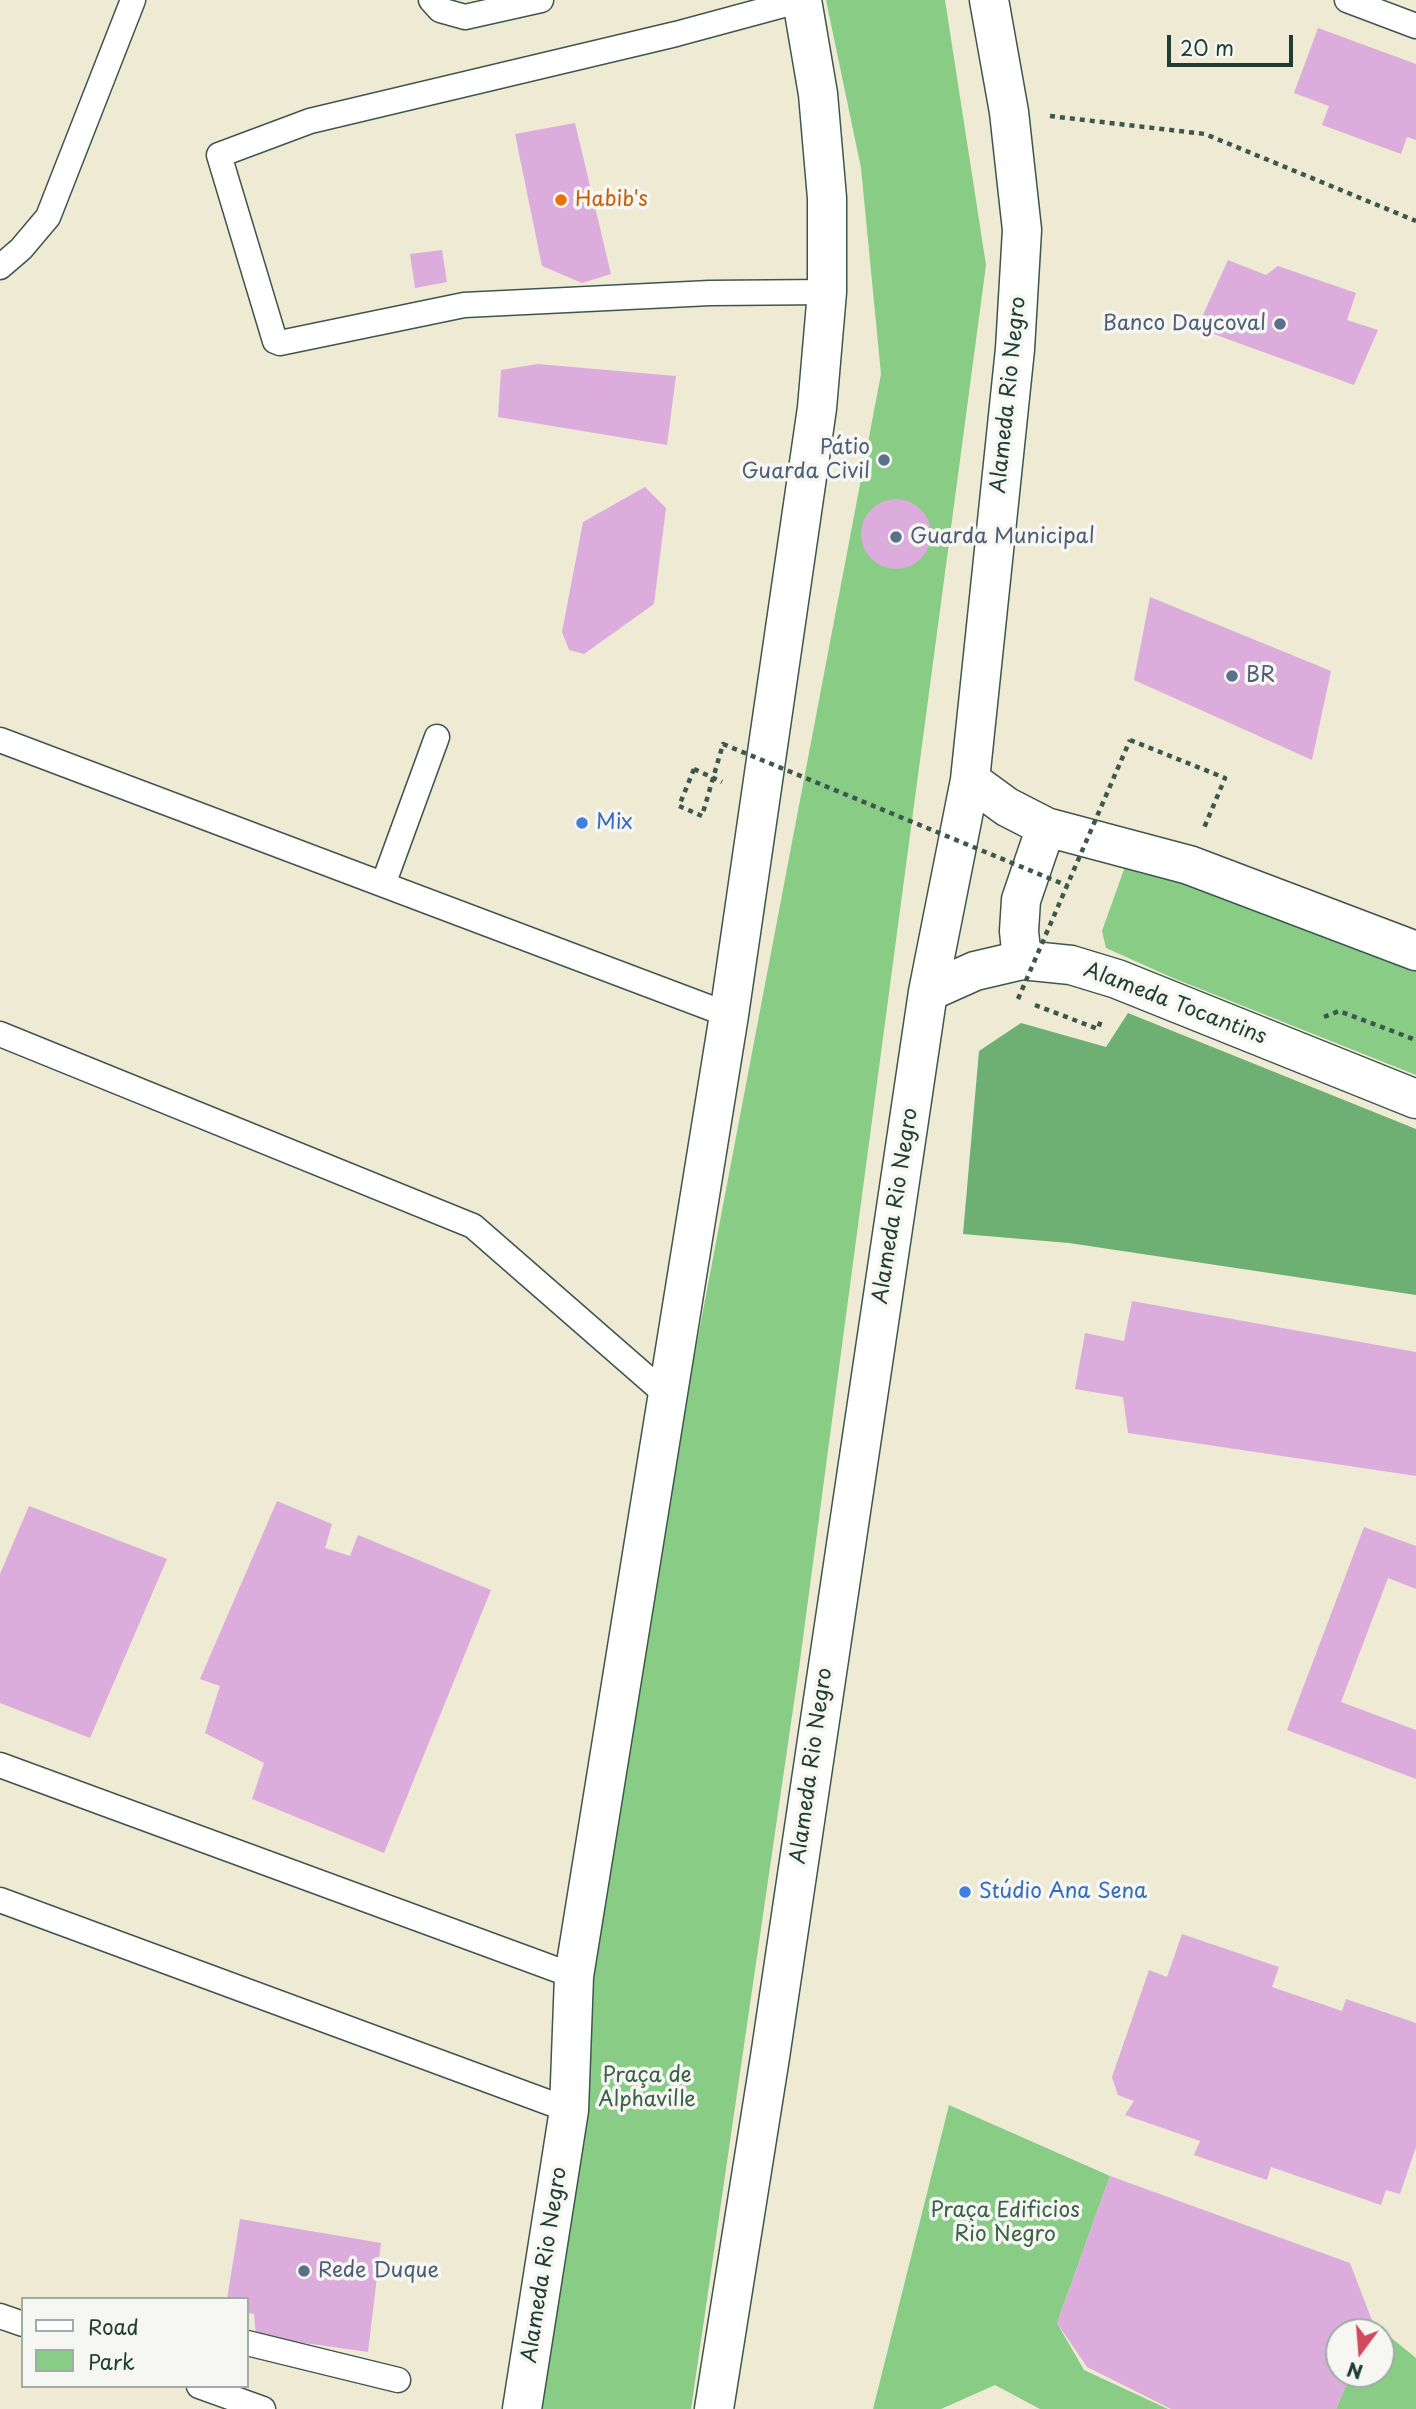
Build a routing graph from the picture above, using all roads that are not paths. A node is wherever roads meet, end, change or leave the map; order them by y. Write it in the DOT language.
graph roads {
  1 [pos="133,0"];
  2 [pos="431,0"];
  3 [pos="541,0"];
  4 [pos="802,0"];
  5 [pos="989,0"];
  6 [pos="1347,0"];
  7 [pos="1416,26"];
  8 [pos="0,267"];
  9 [pos="827,292"];
  10 [pos="438,737"];
  11 [pos="0,740"];
  12 [pos="970,780"];
  13 [pos="1046,827"];
  14 [pos="384,882"];
  15 [pos="1416,951"];
  16 [pos="1022,960"];
  17 [pos="928,992"];
  18 [pos="729,1015"];
  19 [pos="0,1034"];
  20 [pos="1416,1099"];
  21 [pos="669,1396"];
  22 [pos="0,1765"];
  23 [pos="0,1900"];
  24 [pos="574,1976"];
  25 [pos="569,2110"];
  26 [pos="0,2316"];
  27 [pos="21,2323"];
  28 [pos="248,2343"];
  29 [pos="398,2380"];
  30 [pos="205,2388"];
  31 [pos="263,2409"];
  32 [pos="522,2409"];
  33 [pos="714,2409"];
  1 -- 8 [label="lane"];
  2 -- 3 [label="lane"];
  4 -- 9 [label="main road, Alameda Rio Negro"];
  4 -- 9 [label="lane"];
  5 -- 12 [label="main road, Alameda Rio Negro"];
  6 -- 7 [label="lane"];
  9 -- 18 [label="main road, Alameda Rio Negro"];
  10 -- 14 [label="lane"];
  11 -- 14 [label="lane"];
  12 -- 13 [label="main road"];
  12 -- 17 [label="main road, Alameda Rio Negro"];
  13 -- 15 [label="main road"];
  13 -- 16 [label="main road"];
  14 -- 18 [label="lane"];
  16 -- 17 [label="main road, Alameda Tocantins"];
  16 -- 20 [label="main road, Alameda Tocantins"];
  17 -- 33 [label="main road, Alameda Rio Negro"];
  18 -- 21 [label="main road, Alameda Rio Negro"];
  19 -- 21 [label="lane"];
  21 -- 24 [label="main road, Alameda Rio Negro"];
  22 -- 24 [label="lane"];
  23 -- 25 [label="lane"];
  24 -- 25 [label="main road, Alameda Rio Negro"];
  25 -- 32 [label="main road, Alameda Rio Negro"];
  26 -- 27 [label="lane"];
  28 -- 29 [label="lane"];
  30 -- 31 [label="lane"];
}
